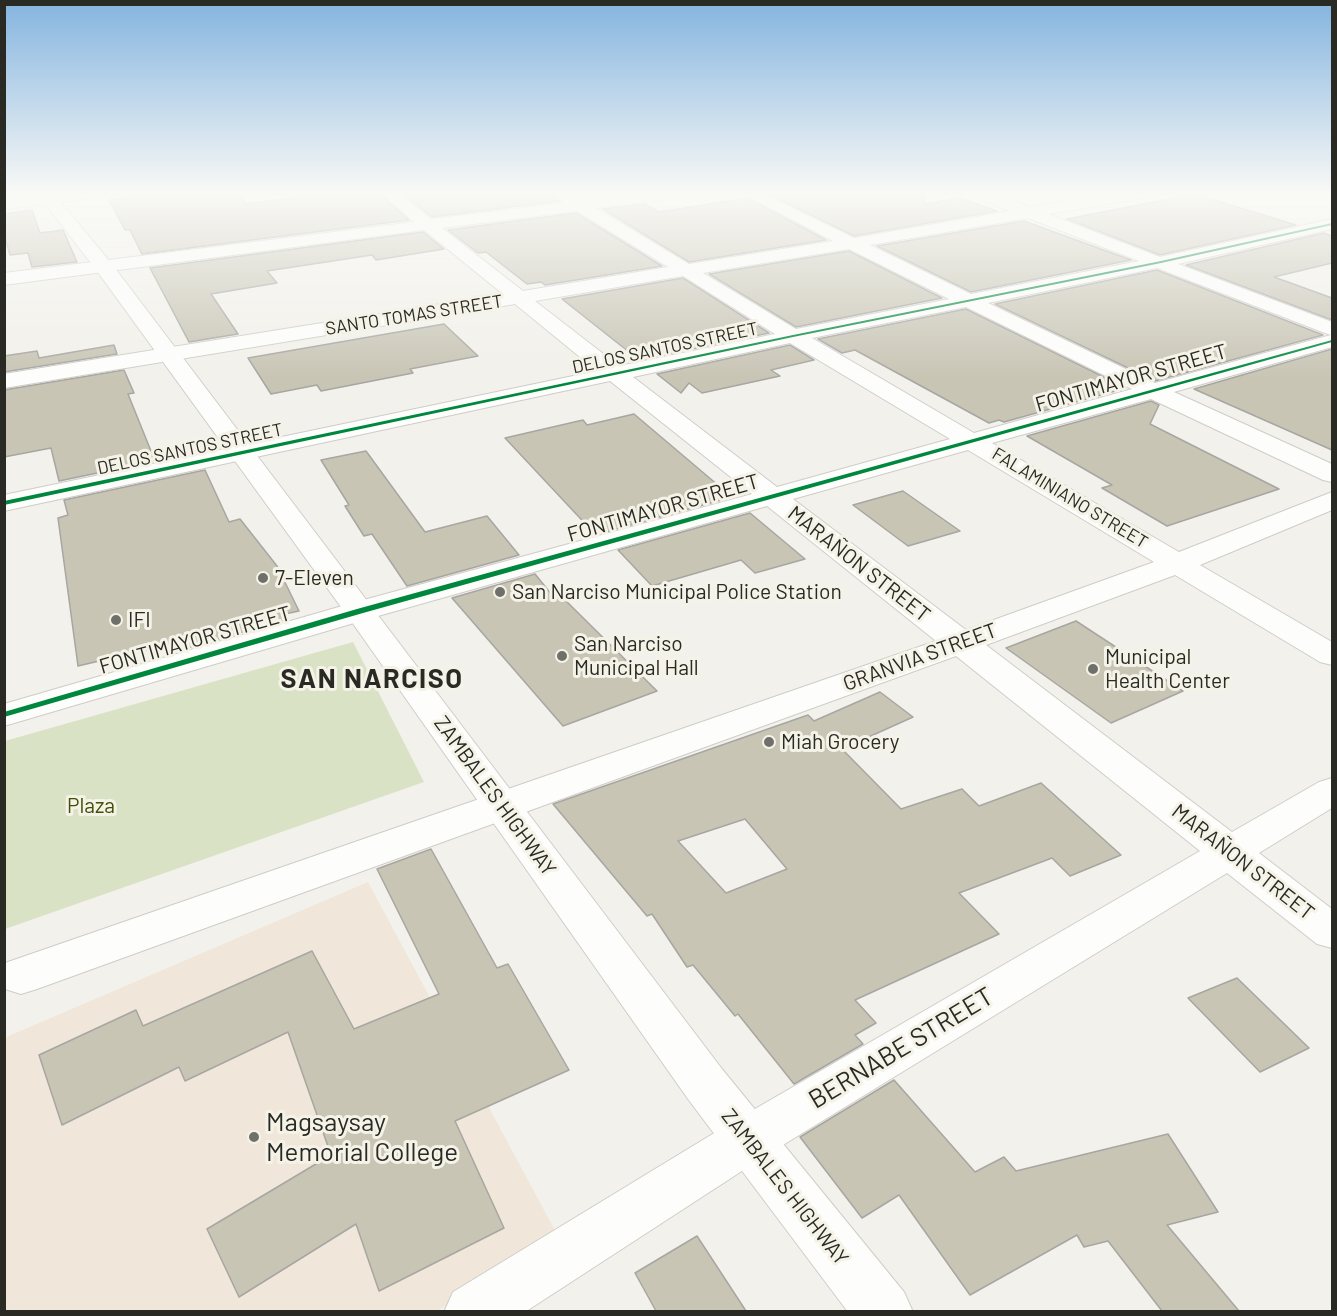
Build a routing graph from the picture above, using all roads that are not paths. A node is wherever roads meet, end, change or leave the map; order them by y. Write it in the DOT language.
graph roads {
  1 [pos="94,254"];
  2 [pos="199,254"];
  3 [pos="466,254"];
  4 [pos="663,254"];
  5 [pos="784,254"];
  6 [pos="876,254"];
  7 [pos="1141,254"];
  8 [pos="1195,254"];
  9 [pos="1161,262"];
  10 [pos="104,267"];
  11 [pos="689,270"];
  12 [pos="4,279"];
  13 [pos="521,298"];
  14 [pos="967,300"];
  15 [pos="1332,329"];
  16 [pos="793,336"];
  17 [pos="1332,340"];
  18 [pos="170,356"];
  19 [pos="615,374"];
  20 [pos="4,381"];
  21 [pos="1153,391"];
  22 [pos="973,441"];
  23 [pos="242,453"];
  24 [pos="1332,474"];
  25 [pos="771,496"];
  26 [pos="1332,500"];
  27 [pos="4,503"];
  28 [pos="1179,563"];
  29 [pos="360,611"];
  30 [pos="962,643"];
  31 [pos="1332,655"];
  32 [pos="4,715"];
  33 [pos="1332,791"];
  34 [pos="503,806"];
  35 [pos="1229,851"];
  36 [pos="1332,932"];
  37 [pos="21,976"];
  38 [pos="747,1140"];
  39 [pos="473,1311"];
  40 [pos="884,1311"];
  1 -- 10 [label="street, ZAMBALES HIGHWAY"];
  2 -- 10 [label="street"];
  3 -- 13 [label="street, MARAÑON STREET"];
  4 -- 11 [label="street, FALAMINIANO STREET"];
  5 -- 11 [label="street, SANTO TOMAS STREET"];
  6 -- 14 [label="street"];
  7 -- 9 [label="street"];
  8 -- 9 [label="street, DELOS SANTOS STREET"];
  9 -- 14 [label="street, DELOS SANTOS STREET"];
  9 -- 15 [label="street"];
  10 -- 12 [label="street"];
  10 -- 18 [label="street, ZAMBALES HIGHWAY"];
  11 -- 13 [label="street, SANTO TOMAS STREET"];
  11 -- 16 [label="street, FALAMINIANO STREET"];
  13 -- 18 [label="street, SANTO TOMAS STREET"];
  13 -- 19 [label="street, MARAÑON STREET"];
  14 -- 16 [label="street, DELOS SANTOS STREET"];
  14 -- 21 [label="street"];
  16 -- 19 [label="street, DELOS SANTOS STREET"];
  16 -- 22 [label="street, FALAMINIANO STREET"];
  17 -- 21 [label="street, FONTIMAYOR STREET"];
  18 -- 20 [label="street, SANTO TOMAS STREET"];
  18 -- 23 [label="street, ZAMBALES HIGHWAY"];
  19 -- 23 [label="street, DELOS SANTOS STREET"];
  19 -- 25 [label="street, MARAÑON STREET"];
  21 -- 22 [label="street, FONTIMAYOR STREET"];
  21 -- 24 [label="street"];
  22 -- 25 [label="street, FONTIMAYOR STREET"];
  22 -- 28 [label="street, FALAMINIANO STREET"];
  23 -- 27 [label="street, DELOS SANTOS STREET"];
  23 -- 29 [label="street, ZAMBALES HIGHWAY"];
  25 -- 29 [label="street, FONTIMAYOR STREET"];
  25 -- 30 [label="street, MARAÑON STREET"];
  26 -- 28 [label="street, GRANVIA STREET"];
  28 -- 30 [label="street, GRANVIA STREET"];
  28 -- 31 [label="street, FALAMINIANO STREET"];
  29 -- 32 [label="street, FONTIMAYOR STREET"];
  29 -- 34 [label="street, ZAMBALES HIGHWAY"];
  30 -- 34 [label="street, GRANVIA STREET"];
  30 -- 35 [label="street, MARAÑON STREET"];
  33 -- 35 [label="street, BERNABE STREET"];
  34 -- 37 [label="street, GRANVIA STREET"];
  34 -- 38 [label="street, ZAMBALES HIGHWAY"];
  35 -- 36 [label="street, MARAÑON STREET"];
  35 -- 38 [label="street, BERNABE STREET"];
  38 -- 39 [label="street, BERNABE STREET"];
  38 -- 40 [label="street, ZAMBALES HIGHWAY"];
}
